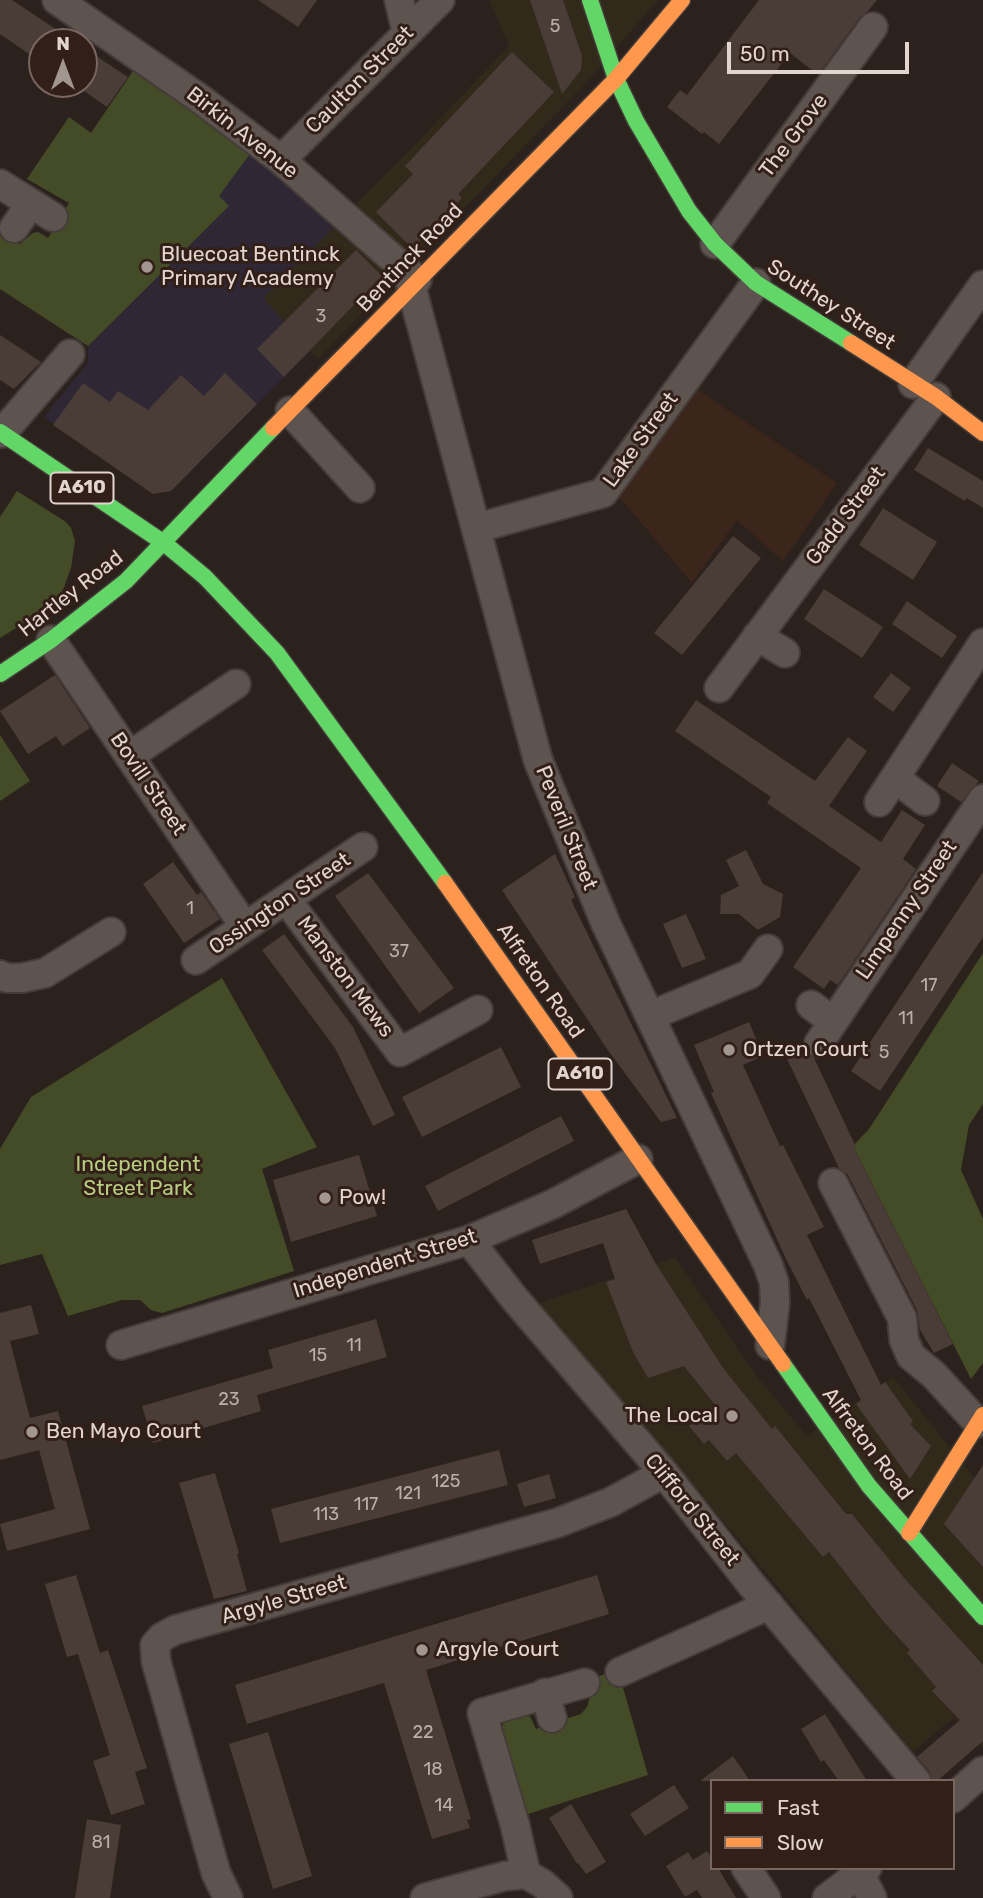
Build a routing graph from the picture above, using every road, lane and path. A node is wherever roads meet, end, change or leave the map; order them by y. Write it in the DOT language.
graph roads {
  1 [pos="57,0"];
  2 [pos="399,0"];
  3 [pos="440,0"];
  4 [pos="682,0"];
  5 [pos="591,4"];
  6 [pos="611,19"];
  7 [pos="660,26"];
  8 [pos="873,27"];
  9 [pos="639,28"];
  10 [pos="407,33"];
  11 [pos="616,79"];
  12 [pos="281,160"];
  13 [pos="0,184"];
  14 [pos="14,228"];
  15 [pos="715,244"];
  16 [pos="414,283"];
  17 [pos="756,283"];
  18 [pos="983,285"];
  19 [pos="70,354"];
  20 [pos="925,391"];
  21 [pos="290,411"];
  22 [pos="1,432"];
  23 [pos="983,433"];
  24 [pos="360,488"];
  25 [pos="478,528"];
  26 [pos="164,543"];
  27 [pos="757,636"];
  28 [pos="51,640"];
  29 [pos="983,643"];
  30 [pos="785,653"];
  31 [pos="0,674"];
  32 [pos="236,684"];
  33 [pos="719,688"];
  34 [pos="129,756"];
  35 [pos="895,779"];
  36 [pos="983,799"];
  37 [pos="925,801"];
  38 [pos="879,802"];
  39 [pos="363,847"];
  40 [pos="286,899"];
  41 [pos="245,927"];
  42 [pos="111,932"];
  43 [pos="768,949"];
  44 [pos="196,960"];
  45 [pos="0,975"];
  46 [pos="478,1010"];
  47 [pos="650,1016"];
  48 [pos="821,1023"];
  49 [pos="638,1159"];
  50 [pos="833,1183"];
  51 [pos="469,1240"];
  52 [pos="121,1345"];
  53 [pos="770,1345"];
  54 [pos="981,1419"];
  55 [pos="664,1473"];
  56 [pos="909,1533"];
  57 [pos="769,1605"];
  58 [pos="983,1617"];
  59 [pos="620,1672"];
  60 [pos="585,1683"];
  61 [pos="983,1771"];
  62 [pos="914,1779"];
  63 [pos="955,1796"];
  64 [pos="747,1870"];
  65 [pos="526,1874"];
  66 [pos="866,1880"];
  67 [pos="228,1898"];
  68 [pos="425,1898"];
  69 [pos="558,1898"];
  70 [pos="766,1898"];
  71 [pos="827,1898"];
  1 -- 12 [label="street, Birkin Avenue"];
  2 -- 10 [label="street"];
  3 -- 10 [label="street, Caulton Street"];
  4 -- 7 [label="street, Bentinck Road"];
  5 -- 6 [label="street"];
  5 -- 11 [label="street, Southey Street"];
  7 -- 9 [label="street"];
  7 -- 11 [label="street, Bentinck Road"];
  8 -- 15 [label="street, The Grove"];
  10 -- 12 [label="street, Caulton Street"];
  11 -- 15 [label="street, Southey Street"];
  11 -- 16 [label="street, Bentinck Road"];
  12 -- 16 [label="street, Birkin Avenue"];
  13 -- 14 [label="street"];
  15 -- 17 [label="street, Southey Street"];
  16 -- 21 [label="street, Bentinck Road"];
  16 -- 25 [label="street, Peveril Street"];
  17 -- 20 [label="street, Southey Street"];
  17 -- 25 [label="street, Lake Street"];
  18 -- 20 [label="street, Gadd Street"];
  19 -- 22 [label="street"];
  20 -- 23 [label="street, Southey Street"];
  20 -- 27 [label="street, Gadd Street"];
  21 -- 24 [label="street"];
  21 -- 26 [label="street, Bentinck Road"];
  22 -- 26 [label="street, Alfreton Road / A610"];
  25 -- 47 [label="street, Peveril Street"];
  26 -- 28 [label="street, Hartley Road"];
  26 -- 49 [label="street, Alfreton Road / A610"];
  27 -- 30 [label="street"];
  27 -- 33 [label="street, Gadd Street"];
  28 -- 31 [label="street, Hartley Road"];
  28 -- 34 [label="street, Bovill Street"];
  29 -- 35 [label="street"];
  32 -- 34 [label="street"];
  34 -- 41 [label="street, Bovill Street"];
  35 -- 37 [label="street"];
  35 -- 38 [label="street"];
  36 -- 48 [label="street, Limpenny Street"];
  39 -- 40 [label="street, Ossington Street"];
  40 -- 41 [label="street, Ossington Street"];
  40 -- 46 [label="street, Manston Mews"];
  41 -- 44 [label="street, Ossington Street"];
  42 -- 45 [label="street"];
  43 -- 47 [label="street"];
  47 -- 53 [label="street, Peveril Street"];
  49 -- 51 [label="street, Independent Street"];
  49 -- 53 [label="street, Alfreton Road / A610"];
  50 -- 54 [label="street"];
  51 -- 52 [label="street, Independent Street"];
  51 -- 55 [label="street, Clifford Street"];
  53 -- 56 [label="street, Alfreton Road / A610"];
  54 -- 56 [label="street"];
  55 -- 57 [label="street, Clifford Street"];
  55 -- 67 [label="street, Argyle Street"];
  56 -- 58 [label="street, Alfreton Road / A610"];
  57 -- 59 [label="street"];
  57 -- 62 [label="street, Clifford Street"];
  60 -- 65 [label="street"];
  61 -- 63 [label="street"];
  64 -- 70 [label="street"];
  65 -- 68 [label="street"];
  65 -- 69 [label="street"];
  66 -- 71 [label="street"];
}
